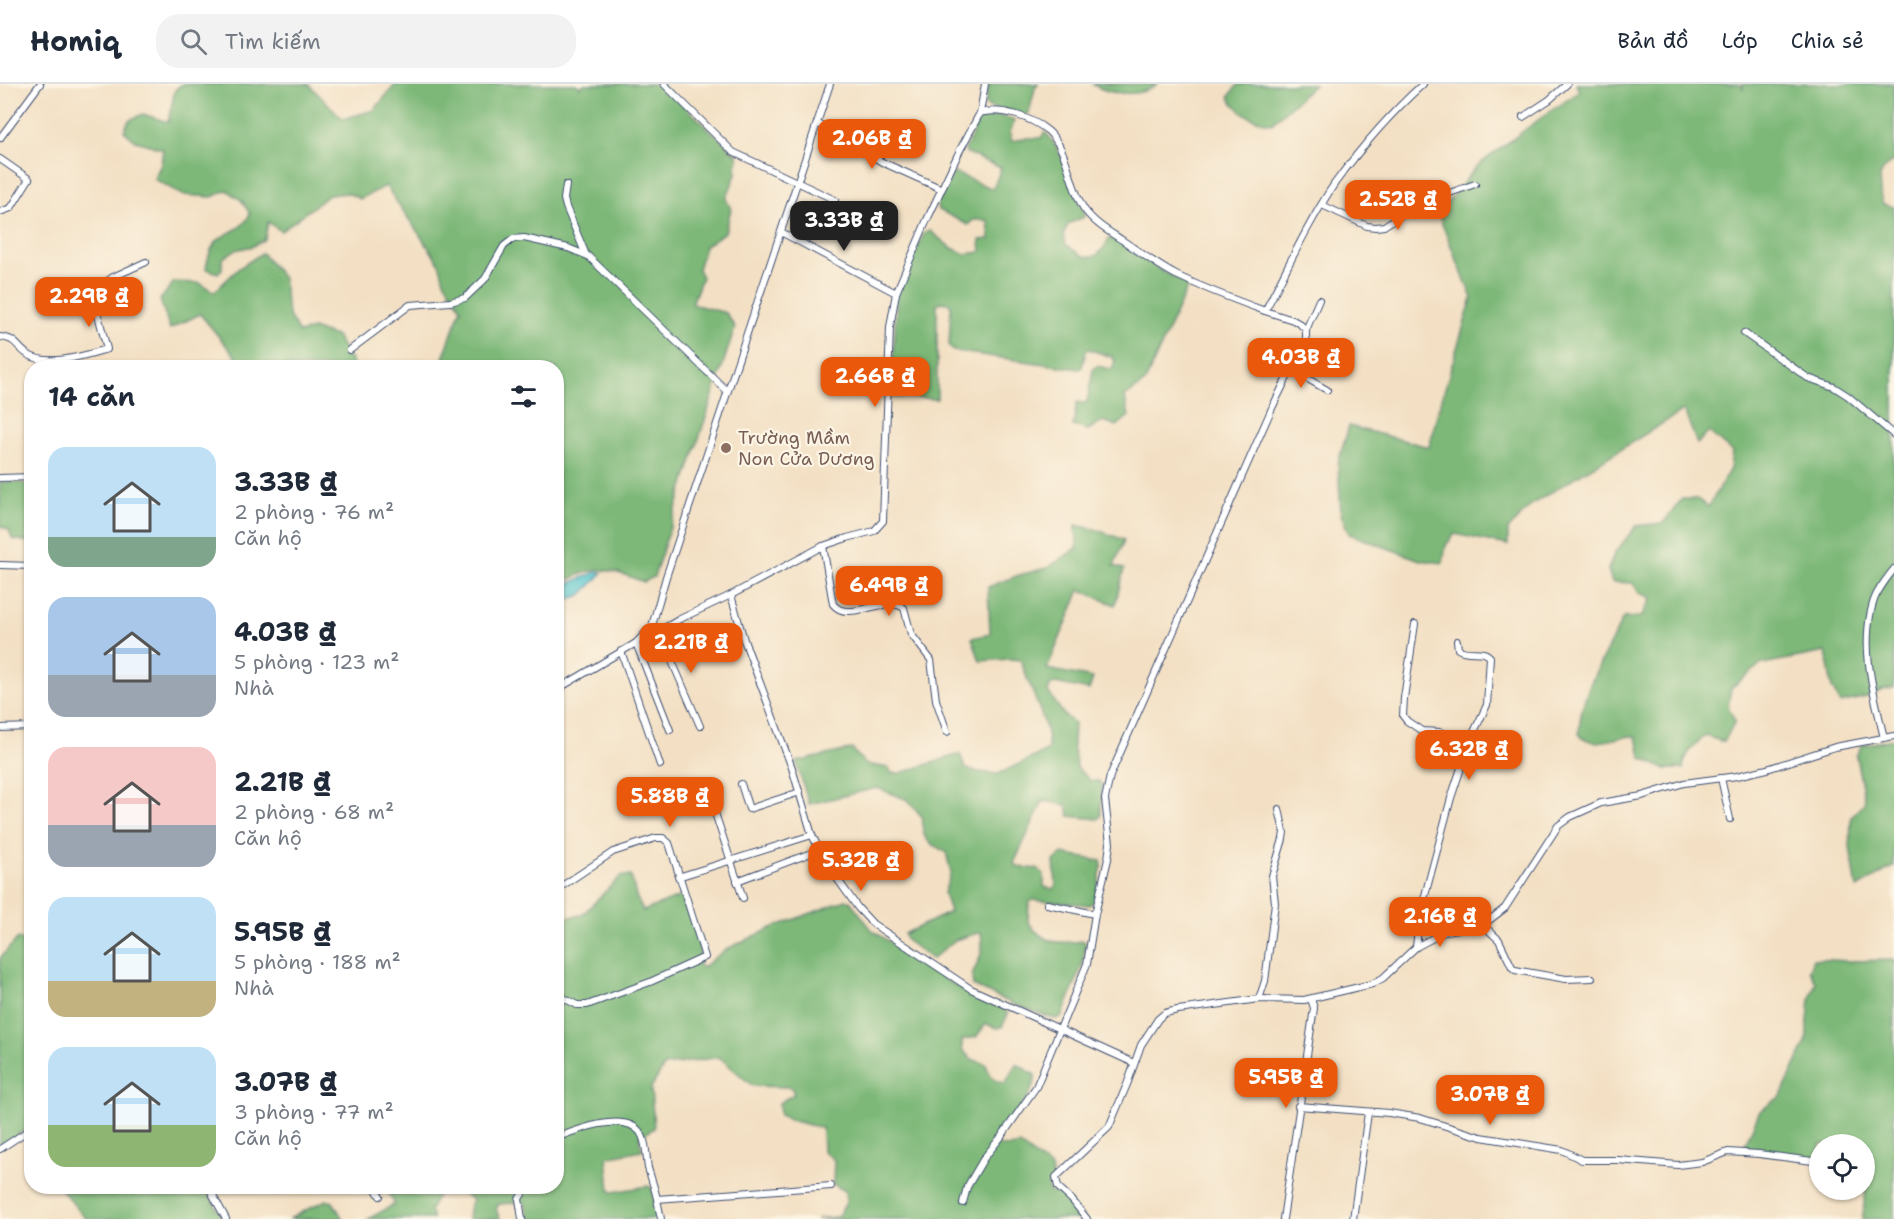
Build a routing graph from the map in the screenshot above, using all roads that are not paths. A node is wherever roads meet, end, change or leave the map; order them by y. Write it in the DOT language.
graph roads {
  1 [pos="40,84"];
  2 [pos="664,84"];
  3 [pos="830,84"];
  4 [pos="985,84"];
  5 [pos="1423,84"];
  6 [pos="1568,84"];
  7 [pos="980,113"];
  8 [pos="1523,117"];
  9 [pos="818,123"];
  10 [pos="0,138"];
  11 [pos="0,159"];
  12 [pos="797,182"];
  13 [pos="1475,184"];
  14 [pos="566,185"];
  15 [pos="942,189"];
  16 [pos="835,200"];
  17 [pos="1322,205"];
  18 [pos="0,212"];
  19 [pos="781,232"];
  20 [pos="586,255"];
  21 [pos="146,262"];
  22 [pos="896,293"];
  23 [pos="1319,300"];
  24 [pos="1265,311"];
  25 [pos="1306,330"];
  26 [pos="1744,333"];
  27 [pos="0,337"];
  28 [pos="350,350"];
  29 [pos="1293,365"];
  30 [pos="1327,390"];
  31 [pos="727,391"];
  32 [pos="1894,435"];
  33 [pos="24,477"];
  34 [pos="0,478"];
  35 [pos="823,546"];
  36 [pos="0,565"];
  37 [pos="24,566"];
  38 [pos="1894,569"];
  39 [pos="731,595"];
  40 [pos="1414,624"];
  41 [pos="652,626"];
  42 [pos="659,631"];
  43 [pos="1457,641"];
  44 [pos="636,643"];
  45 [pos="621,651"];
  46 [pos="564,685"];
  47 [pos="700,726"];
  48 [pos="24,727"];
  49 [pos="0,728"];
  50 [pos="670,730"];
  51 [pos="947,732"];
  52 [pos="1894,736"];
  53 [pos="1884,738"];
  54 [pos="1466,750"];
  55 [pos="660,765"];
  56 [pos="1721,778"];
  57 [pos="741,784"];
  58 [pos="800,792"];
  59 [pos="713,807"];
  60 [pos="1280,809"];
  61 [pos="1730,819"];
  62 [pos="812,835"];
  63 [pos="819,850"];
  64 [pos="730,861"];
  65 [pos="678,877"];
  66 [pos="737,881"];
  67 [pos="564,885"];
  68 [pos="743,898"];
  69 [pos="1047,904"];
  70 [pos="1095,914"];
  71 [pos="1483,925"];
  72 [pos="1416,946"];
  73 [pos="1592,978"];
  74 [pos="564,998"];
  75 [pos="1259,999"];
  76 [pos="1311,999"];
  77 [pos="1060,1029"];
  78 [pos="1134,1062"];
  79 [pos="1298,1106"];
  80 [pos="1368,1113"];
  81 [pos="24,1133"];
  82 [pos="564,1135"];
  83 [pos="0,1149"];
  84 [pos="1809,1161"];
  85 [pos="831,1186"];
  86 [pos="212,1194"];
  87 [pos="522,1194"];
  88 [pos="657,1199"];
  89 [pos="963,1203"];
  90 [pos="226,1219"];
  91 [pos="522,1219"];
  92 [pos="661,1219"];
  93 [pos="1087,1219"];
  94 [pos="1283,1219"];
  95 [pos="1353,1219"];
  1 -- 10 [label="street"];
  2 -- 12 [label="street"];
  3 -- 9 [label="street"];
  4 -- 7 [label="street"];
  5 -- 17 [label="street"];
  6 -- 8 [label="street"];
  7 -- 15 [label="street"];
  7 -- 24 [label="street"];
  9 -- 12 [label="street"];
  9 -- 15 [label="street"];
  11 -- 18 [label="street"];
  12 -- 16 [label="street"];
  12 -- 19 [label="street"];
  13 -- 17 [label="street"];
  14 -- 20 [label="street"];
  15 -- 22 [label="street"];
  17 -- 24 [label="street"];
  19 -- 22 [label="street"];
  19 -- 31 [label="street"];
  20 -- 28 [label="street"];
  20 -- 31 [label="street"];
  21 -- 27 [label="street"];
  22 -- 35 [label="street"];
  23 -- 25 [label="street"];
  24 -- 25 [label="street"];
  25 -- 29 [label="street"];
  26 -- 32 [label="street"];
  29 -- 30 [label="street"];
  29 -- 70 [label="street"];
  31 -- 41 [label="street"];
  33 -- 34 [label="street"];
  35 -- 39 [label="street"];
  35 -- 51 [label="street"];
  36 -- 37 [label="street"];
  38 -- 53 [label="street"];
  39 -- 42 [label="street"];
  39 -- 58 [label="street"];
  40 -- 54 [label="street"];
  41 -- 42 [label="street"];
  41 -- 44 [label="street"];
  42 -- 47 [label="street"];
  43 -- 54 [label="street"];
  44 -- 45 [label="street"];
  44 -- 50 [label="street"];
  45 -- 46 [label="street"];
  45 -- 55 [label="street"];
  48 -- 49 [label="street"];
  52 -- 53 [label="street"];
  53 -- 56 [label="street"];
  54 -- 72 [label="street"];
  56 -- 61 [label="street"];
  56 -- 71 [label="street"];
  57 -- 58 [label="street"];
  58 -- 62 [label="street"];
  59 -- 64 [label="street"];
  60 -- 75 [label="street"];
  62 -- 63 [label="street"];
  62 -- 64 [label="street"];
  63 -- 66 [label="street"];
  63 -- 77 [label="street"];
  64 -- 65 [label="street"];
  64 -- 66 [label="street"];
  65 -- 67 [label="street"];
  65 -- 74 [label="street"];
  66 -- 68 [label="street"];
  69 -- 70 [label="street"];
  70 -- 77 [label="street"];
  71 -- 72 [label="street"];
  71 -- 73 [label="street"];
  72 -- 76 [label="street"];
  75 -- 76 [label="street"];
  75 -- 78 [label="street"];
  76 -- 79 [label="street"];
  77 -- 78 [label="street"];
  77 -- 89 [label="street"];
  78 -- 93 [label="street"];
  79 -- 80 [label="street"];
  79 -- 94 [label="street"];
  80 -- 84 [label="street"];
  80 -- 95 [label="street"];
  81 -- 83 [label="street"];
  82 -- 88 [label="street"];
  85 -- 88 [label="street"];
  86 -- 90 [label="street"];
  87 -- 91 [label="street"];
  88 -- 92 [label="street"];
}
